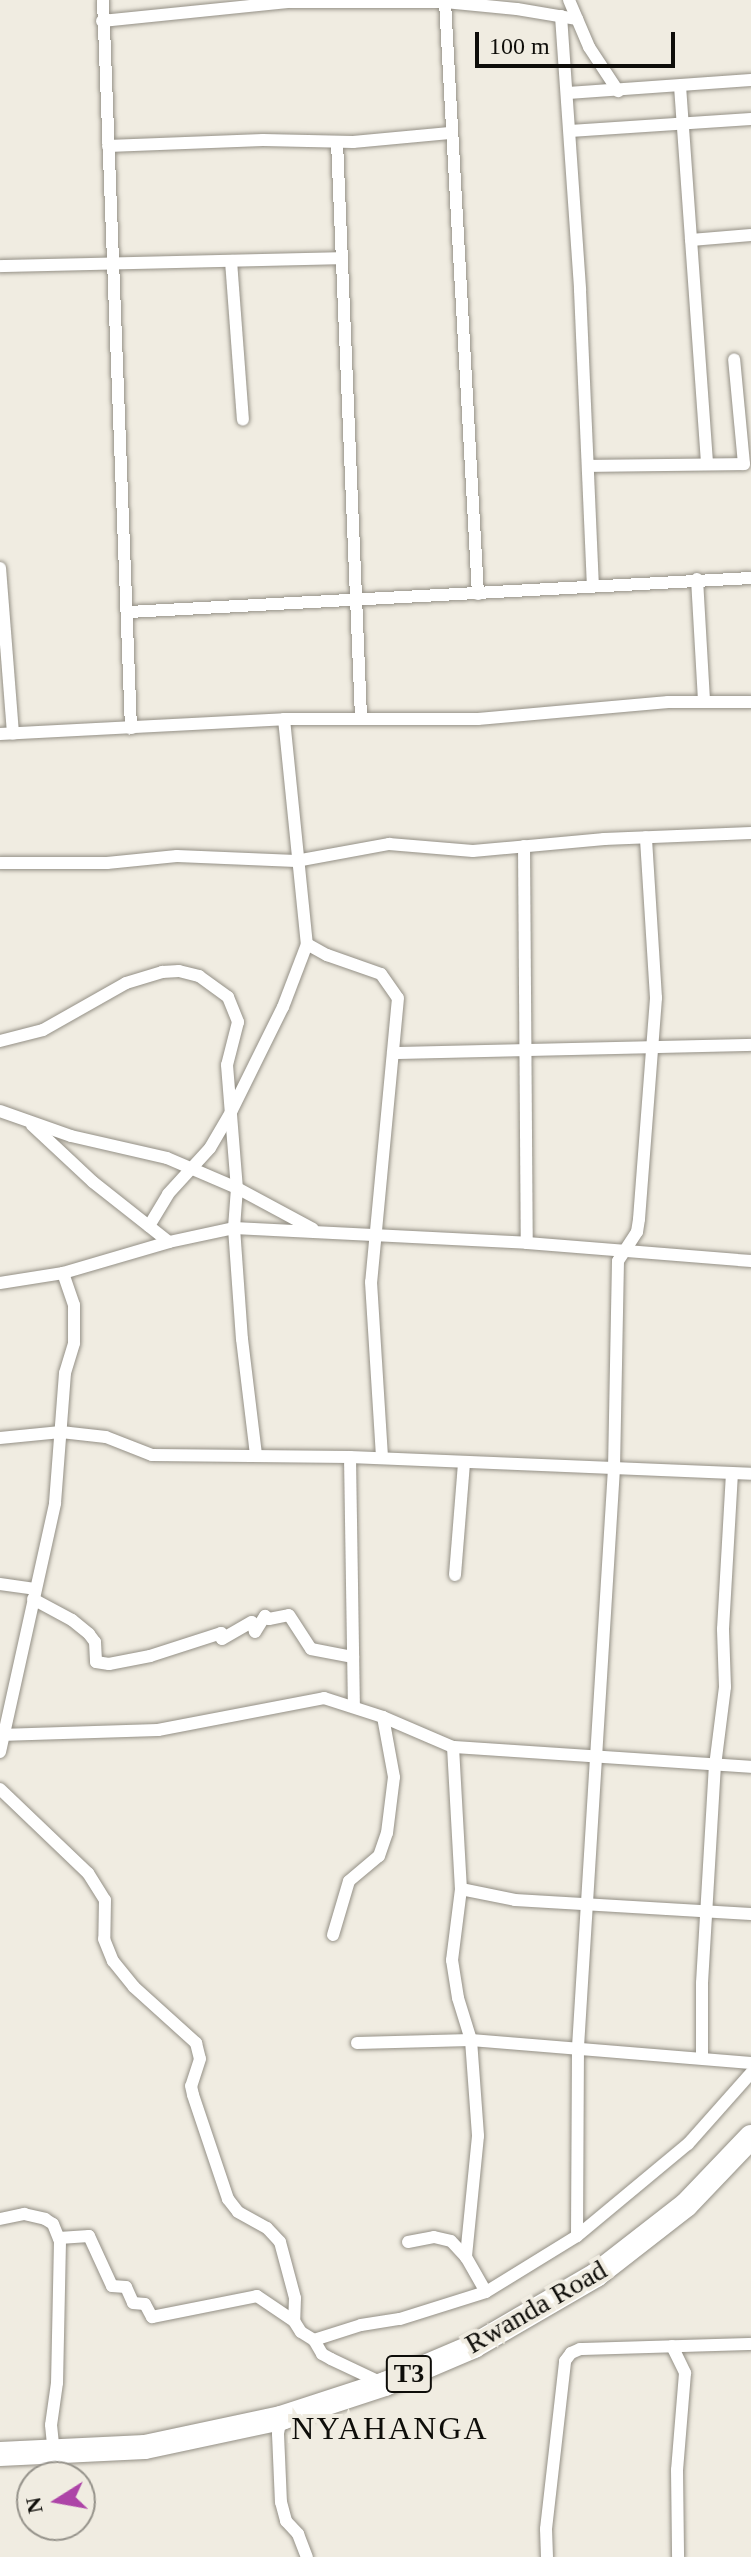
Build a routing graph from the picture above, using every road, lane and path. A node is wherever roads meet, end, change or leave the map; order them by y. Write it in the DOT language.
graph roads {
  1 [pos="103,0"];
  2 [pos="569,0"];
  3 [pos="445,2"];
  4 [pos="482,2"];
  5 [pos="513,4"];
  6 [pos="561,16"];
  7 [pos="577,19"];
  8 [pos="102,21"];
  9 [pos="751,80"];
  10 [pos="680,86"];
  11 [pos="618,91"];
  12 [pos="568,93"];
  13 [pos="751,119"];
  14 [pos="683,123"];
  15 [pos="570,131"];
  16 [pos="450,133"];
  17 [pos="337,142"];
  18 [pos="108,146"];
  19 [pos="751,235"];
  20 [pos="691,240"];
  21 [pos="342,258"];
  22 [pos="231,261"];
  23 [pos="113,264"];
  24 [pos="0,266"];
  25 [pos="734,359"];
  26 [pos="243,420"];
  27 [pos="707,464"];
  28 [pos="588,466"];
  29 [pos="0,576"];
  30 [pos="751,578"];
  31 [pos="697,579"];
  32 [pos="593,586"];
  33 [pos="478,594"];
  34 [pos="359,601"];
  35 [pos="129,612"];
  36 [pos="704,701"];
  37 [pos="751,702"];
  38 [pos="361,717"];
  39 [pos="284,719"];
  40 [pos="131,728"];
  41 [pos="7,734"];
  42 [pos="751,833"];
  43 [pos="646,837"];
  44 [pos="524,846"];
  45 [pos="296,861"];
  46 [pos="0,863"];
  47 [pos="307,944"];
  48 [pos="0,1041"];
  49 [pos="751,1045"];
  50 [pos="653,1049"];
  51 [pos="523,1051"];
  52 [pos="393,1053"];
  53 [pos="0,1111"];
  54 [pos="231,1112"];
  55 [pos="30,1123"];
  56 [pos="193,1168"];
  57 [pos="237,1188"];
  58 [pos="149,1226"];
  59 [pos="234,1228"];
  60 [pos="316,1231"];
  61 [pos="377,1233"];
  62 [pos="169,1242"];
  63 [pos="527,1243"];
  64 [pos="625,1251"];
  65 [pos="751,1261"];
  66 [pos="63,1273"];
  67 [pos="0,1283"];
  68 [pos="61,1432"];
  69 [pos="0,1438"];
  70 [pos="256,1454"];
  71 [pos="350,1457"];
  72 [pos="382,1458"];
  73 [pos="464,1463"];
  74 [pos="614,1469"];
  75 [pos="732,1473"];
  76 [pos="751,1474"];
  77 [pos="455,1575"];
  78 [pos="0,1584"];
  79 [pos="34,1594"];
  80 [pos="353,1657"];
  81 [pos="354,1706"];
  82 [pos="383,1717"];
  83 [pos="2,1735"];
  84 [pos="453,1747"];
  85 [pos="0,1752"];
  86 [pos="594,1756"];
  87 [pos="715,1766"];
  88 [pos="751,1767"];
  89 [pos="0,1789"];
  90 [pos="461,1889"];
  91 [pos="587,1905"];
  92 [pos="708,1910"];
  93 [pos="751,1914"];
  94 [pos="333,1935"];
  95 [pos="471,2040"];
  96 [pos="357,2043"];
  97 [pos="578,2047"];
  98 [pos="702,2056"];
  99 [pos="751,2063"];
  100 [pos="751,2073"];
  101 [pos="751,2137"];
  102 [pos="0,2219"];
  103 [pos="577,2236"];
  104 [pos="59,2238"];
  105 [pos="408,2242"];
  106 [pos="466,2257"];
  107 [pos="486,2292"];
  108 [pos="294,2321"];
  109 [pos="314,2340"];
  110 [pos="751,2344"];
  111 [pos="672,2346"];
  112 [pos="385,2384"];
  113 [pos="281,2418"];
  114 [pos="54,2453"];
  115 [pos="0,2454"];
  116 [pos="307,2557"];
  117 [pos="547,2557"];
  118 [pos="678,2557"];
  1 -- 8 [label="street"];
  2 -- 7 [label="street"];
  3 -- 4 [label="street"];
  3 -- 8 [label="street"];
  3 -- 16 [label="street"];
  4 -- 5 [label="street"];
  5 -- 6 [label="street"];
  6 -- 7 [label="street"];
  6 -- 12 [label="street"];
  7 -- 11 [label="street"];
  8 -- 18 [label="street"];
  9 -- 10 [label="street"];
  10 -- 11 [label="street"];
  10 -- 14 [label="street"];
  11 -- 12 [label="street"];
  12 -- 15 [label="street"];
  13 -- 14 [label="street"];
  14 -- 15 [label="street"];
  14 -- 20 [label="street"];
  15 -- 28 [label="street"];
  16 -- 17 [label="street"];
  16 -- 33 [label="street"];
  17 -- 18 [label="street"];
  17 -- 21 [label="street"];
  18 -- 23 [label="street"];
  19 -- 20 [label="street"];
  20 -- 27 [label="street"];
  21 -- 22 [label="street"];
  21 -- 34 [label="street"];
  22 -- 23 [label="street"];
  22 -- 26 [label="street"];
  23 -- 24 [label="street"];
  23 -- 35 [label="street"];
  25 -- 27 [label="street"];
  27 -- 28 [label="street"];
  28 -- 32 [label="street"];
  29 -- 41 [label="street"];
  30 -- 31 [label="street"];
  31 -- 32 [label="street"];
  31 -- 36 [label="street"];
  32 -- 33 [label="street"];
  33 -- 34 [label="street"];
  34 -- 35 [label="street"];
  34 -- 38 [label="street"];
  35 -- 40 [label="street"];
  36 -- 37 [label="street"];
  36 -- 38 [label="street"];
  38 -- 39 [label="street"];
  39 -- 40 [label="street"];
  39 -- 45 [label="street"];
  40 -- 41 [label="street"];
  42 -- 43 [label="street"];
  43 -- 44 [label="street"];
  43 -- 50 [label="street"];
  44 -- 45 [label="street"];
  44 -- 51 [label="street"];
  45 -- 46 [label="street"];
  45 -- 47 [label="street"];
  47 -- 52 [label="street"];
  47 -- 54 [label="street"];
  48 -- 54 [label="street"];
  49 -- 50 [label="street"];
  50 -- 51 [label="street"];
  50 -- 64 [label="street"];
  51 -- 52 [label="street"];
  51 -- 63 [label="street"];
  52 -- 61 [label="street"];
  53 -- 55 [label="street"];
  54 -- 56 [label="street"];
  54 -- 57 [label="street"];
  55 -- 56 [label="street"];
  55 -- 58 [label="street"];
  56 -- 57 [label="street"];
  56 -- 58 [label="street"];
  57 -- 59 [label="street"];
  57 -- 60 [label="street"];
  58 -- 62 [label="street"];
  59 -- 60 [label="street"];
  59 -- 62 [label="street"];
  59 -- 70 [label="street"];
  60 -- 61 [label="street"];
  61 -- 63 [label="street"];
  61 -- 72 [label="street"];
  62 -- 66 [label="street"];
  63 -- 64 [label="street"];
  64 -- 65 [label="street"];
  64 -- 74 [label="street"];
  66 -- 67 [label="street"];
  66 -- 68 [label="street"];
  68 -- 69 [label="street"];
  68 -- 70 [label="street"];
  68 -- 79 [label="street"];
  70 -- 71 [label="street"];
  71 -- 72 [label="street"];
  71 -- 80 [label="street"];
  72 -- 73 [label="street"];
  73 -- 74 [label="street"];
  73 -- 77 [label="street"];
  74 -- 75 [label="street"];
  74 -- 86 [label="street"];
  75 -- 76 [label="street"];
  75 -- 87 [label="street"];
  78 -- 79 [label="street"];
  79 -- 80 [label="street"];
  79 -- 83 [label="street"];
  80 -- 81 [label="street"];
  81 -- 82 [label="street"];
  81 -- 83 [label="street"];
  82 -- 84 [label="street"];
  82 -- 94 [label="street"];
  83 -- 85 [label="street"];
  84 -- 86 [label="street"];
  84 -- 90 [label="street"];
  86 -- 87 [label="street"];
  86 -- 91 [label="street"];
  87 -- 88 [label="street"];
  87 -- 92 [label="street"];
  89 -- 108 [label="street"];
  90 -- 91 [label="street"];
  90 -- 95 [label="street"];
  91 -- 92 [label="street"];
  91 -- 97 [label="street"];
  92 -- 93 [label="street"];
  92 -- 98 [label="street"];
  95 -- 96 [label="street"];
  95 -- 97 [label="street"];
  95 -- 106 [label="street"];
  97 -- 98 [label="street"];
  97 -- 103 [label="street"];
  98 -- 99 [label="street"];
  100 -- 103 [label="street"];
  101 -- 112 [label="highway, Rwanda Road / T3"];
  102 -- 104 [label="street"];
  103 -- 107 [label="street"];
  104 -- 108 [label="street"];
  104 -- 114 [label="street"];
  105 -- 106 [label="street"];
  106 -- 107 [label="street"];
  107 -- 109 [label="street"];
  108 -- 109 [label="street"];
  109 -- 112 [label="street"];
  110 -- 111 [label="street"];
  111 -- 117 [label="street"];
  111 -- 118 [label="street"];
  112 -- 113 [label="highway, Rwanda Road / T3"];
  113 -- 114 [label="highway, Rwanda Road / T3"];
  113 -- 116 [label="street"];
  114 -- 115 [label="highway, Rwanda Road / T3"];
}
